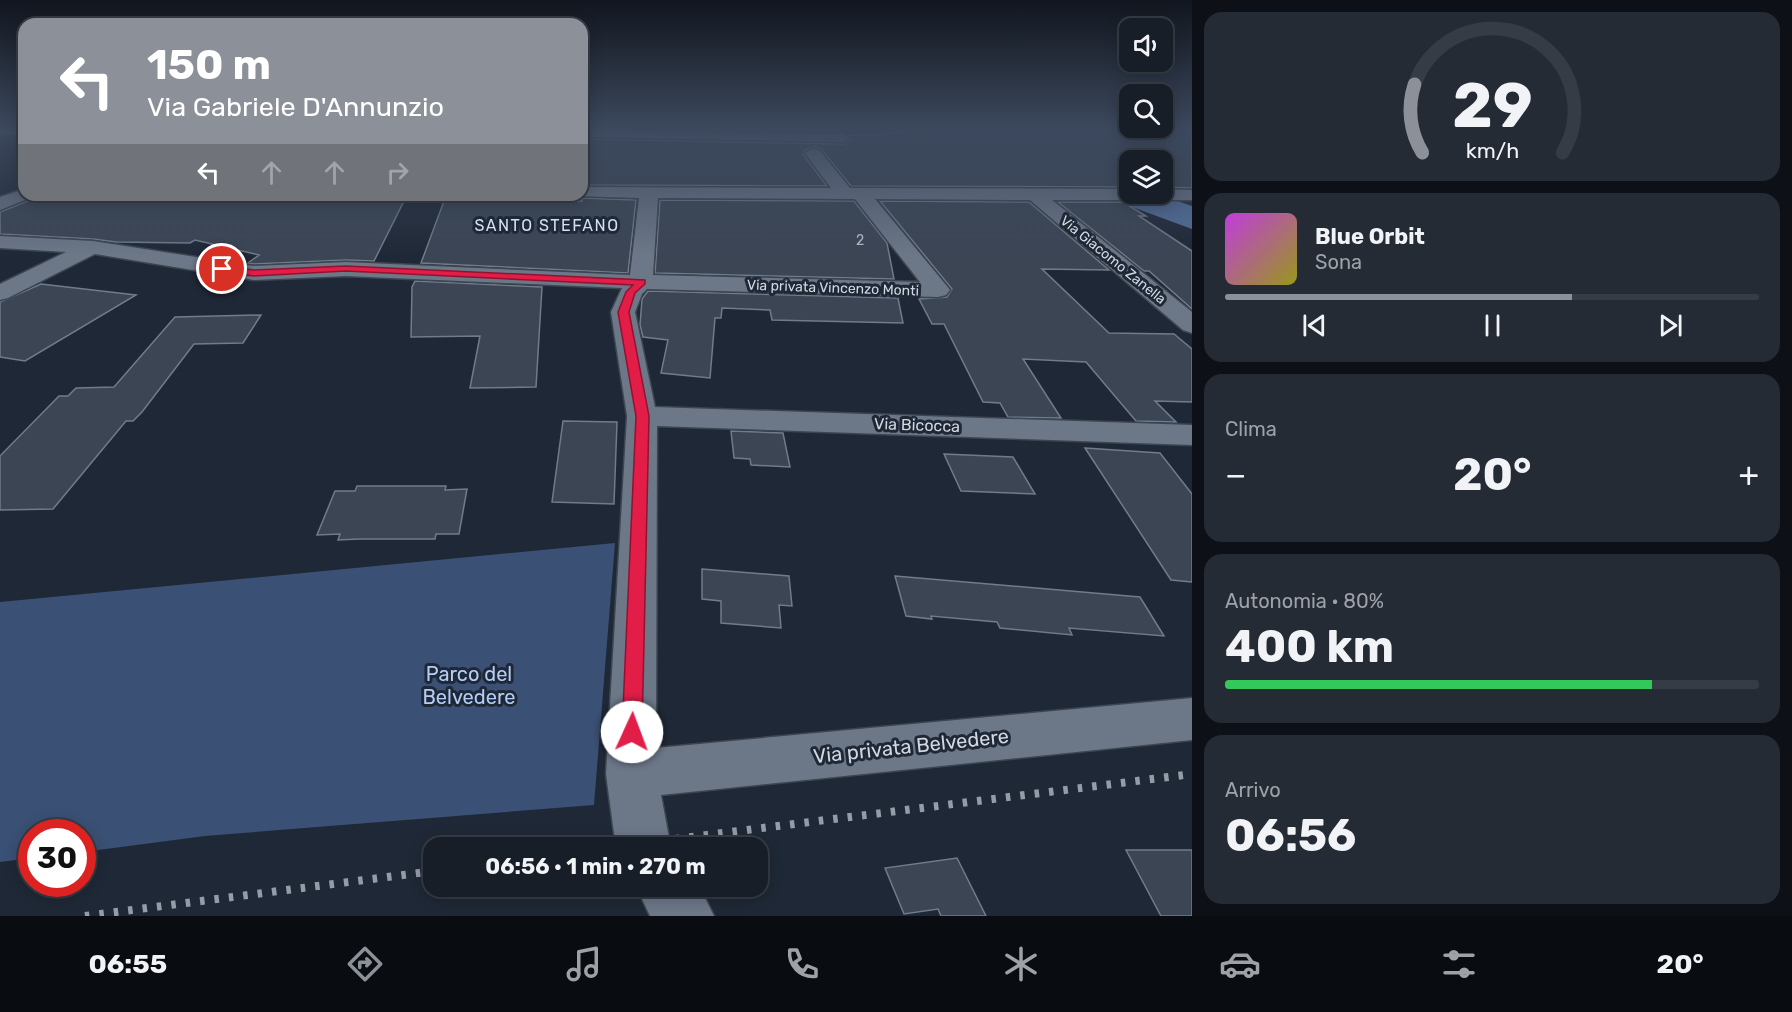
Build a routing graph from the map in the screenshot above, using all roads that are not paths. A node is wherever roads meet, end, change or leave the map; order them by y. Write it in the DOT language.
graph roads {
  1 [pos="830,171"];
  2 [pos="0,190"];
  3 [pos="18,192"];
  4 [pos="588,192"];
  5 [pos="649,193"];
  6 [pos="853,194"];
  7 [pos="18,195"];
  8 [pos="1035,195"];
  9 [pos="1119,195"];
  10 [pos="1173,195"];
  11 [pos="1192,195"];
  12 [pos="0,204"];
  13 [pos="0,242"];
  14 [pos="93,247"];
  15 [pos="641,282"];
  16 [pos="0,293"];
  17 [pos="1192,325"];
  18 [pos="642,416"];
  19 [pos="1192,435"];
  20 [pos="1192,718"];
  21 [pos="630,774"];
  22 [pos="642,837"];
  23 [pos="672,897"];
  24 [pos="685,916"];
  1 -- 6 [label="street"];
  2 -- 3 [label="street"];
  4 -- 5 [label="street"];
  5 -- 6 [label="street"];
  5 -- 15 [label="street"];
  6 -- 8 [label="street"];
  6 -- 15 [label="street, Via privata Vincenzo Monti"];
  7 -- 12 [label="street"];
  8 -- 9 [label="street"];
  8 -- 17 [label="street, Via Giacomo Zanella"];
  10 -- 11 [label="street"];
  13 -- 14 [label="street"];
  14 -- 15 [label="street"];
  14 -- 16 [label="street"];
  15 -- 18 [label="street"];
  18 -- 19 [label="street, Via Bicocca"];
  18 -- 21 [label="street"];
  20 -- 21 [label="street, Via privata Belvedere"];
  21 -- 22 [label="street"];
  23 -- 24 [label="street"];
}
